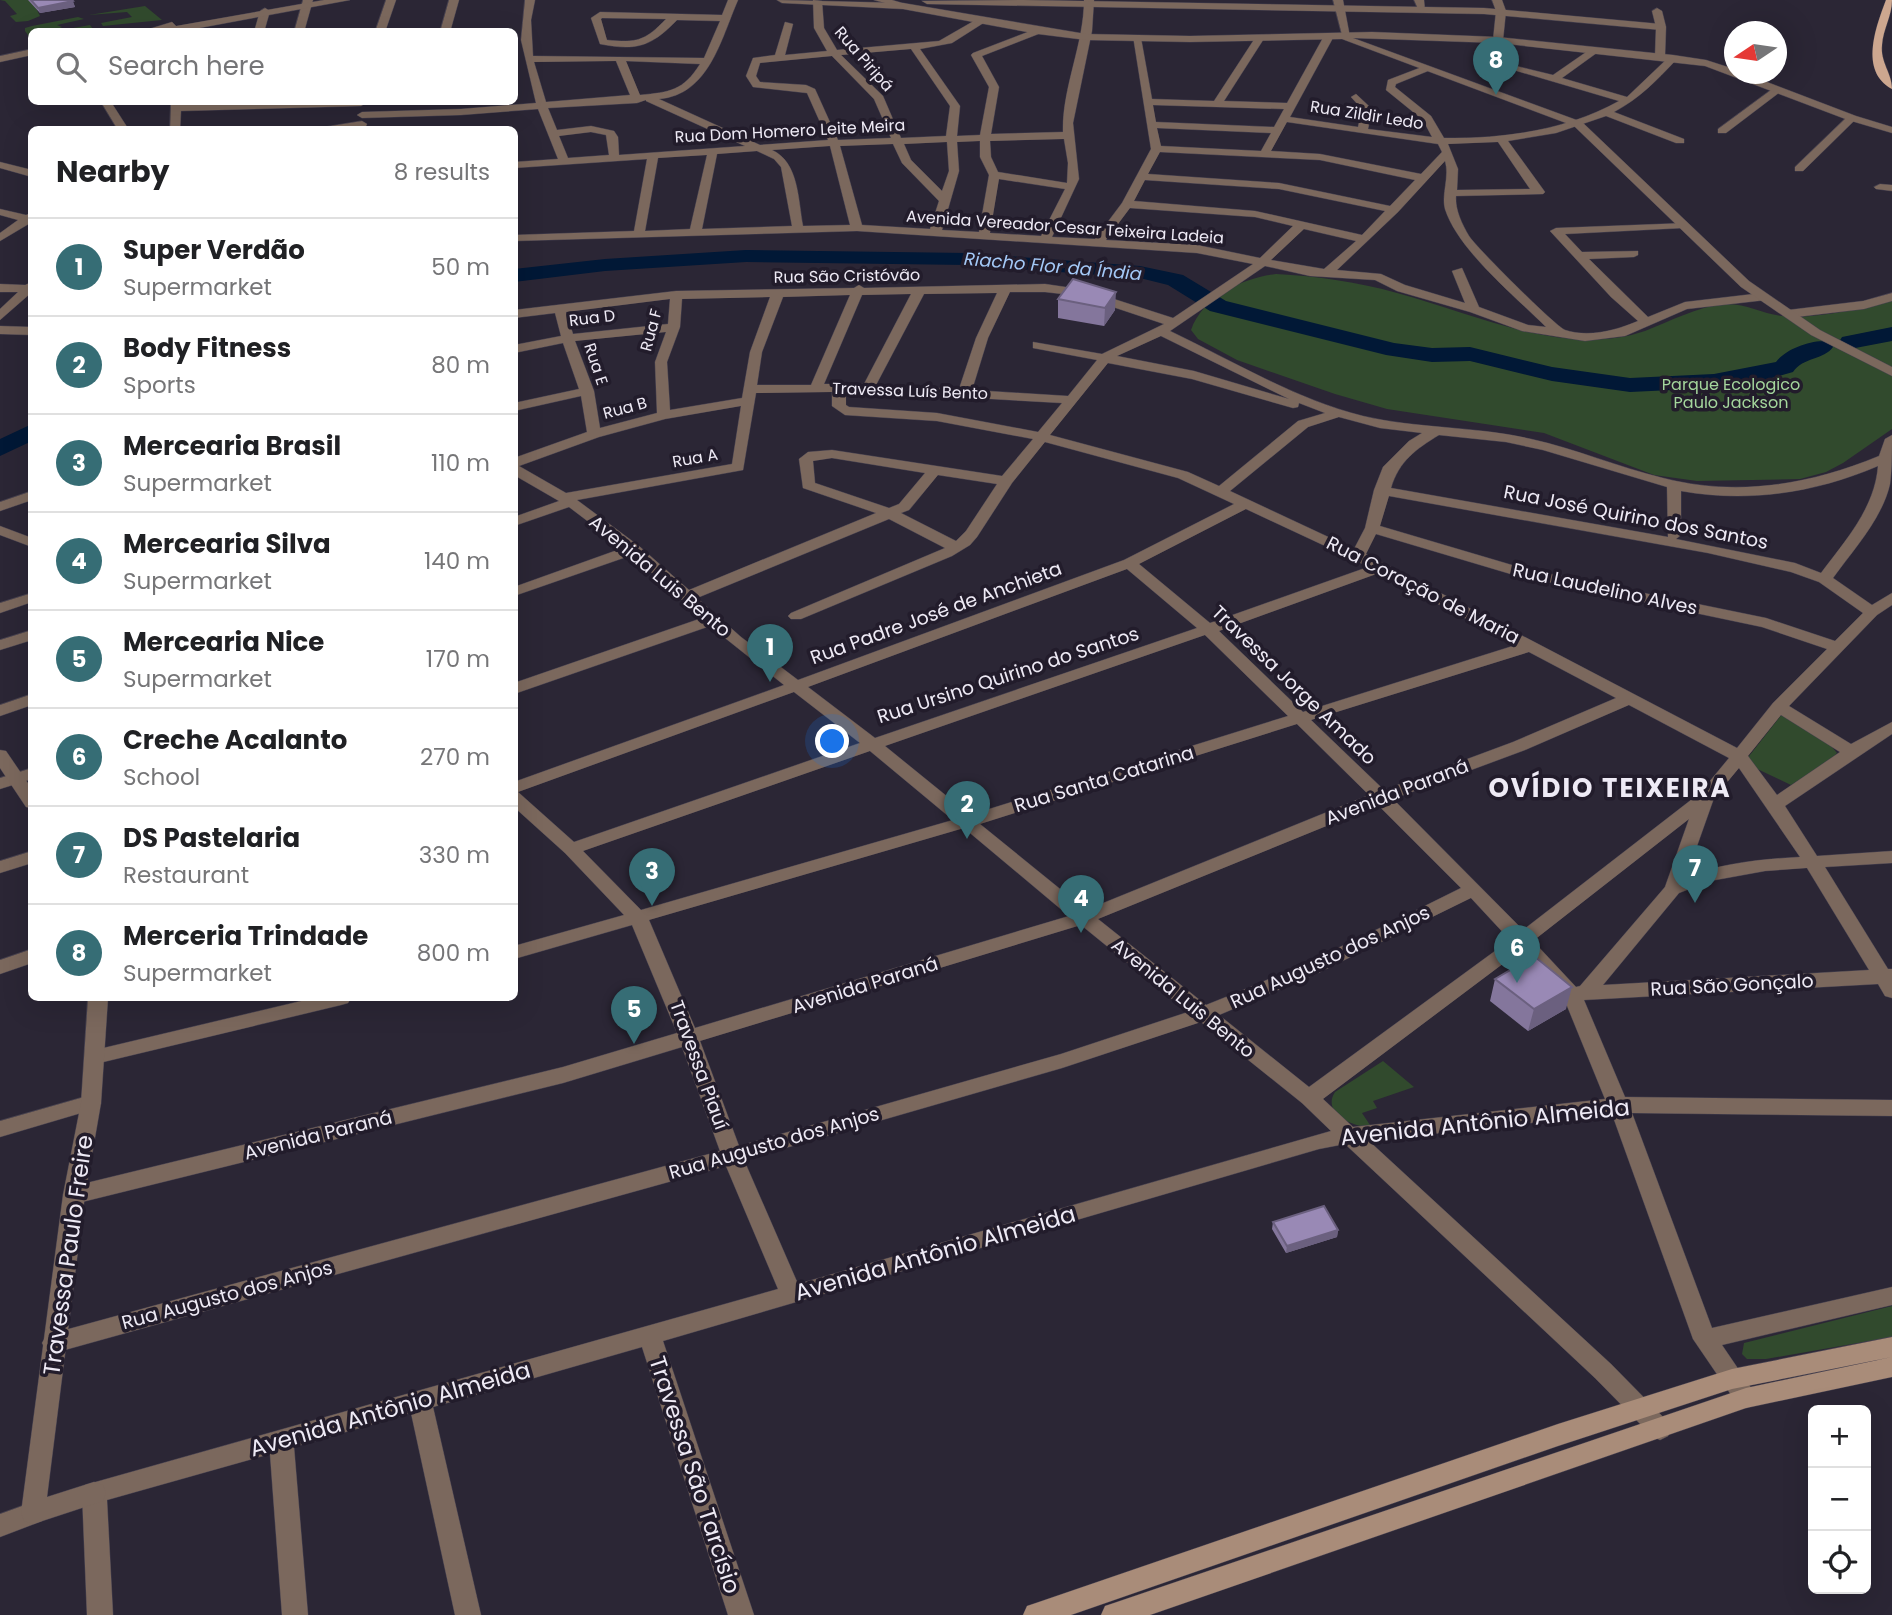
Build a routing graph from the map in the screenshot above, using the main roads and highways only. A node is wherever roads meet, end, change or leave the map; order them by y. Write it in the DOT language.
graph roads {
  1 [pos="1891,0"];
  2 [pos="1892,86"];
  3 [pos="1892,1347"];
  4 [pos="1892,1367"];
  5 [pos="1739,1388"];
  6 [pos="1542,1441"];
  7 [pos="1558,1464"];
  8 [pos="1171,1567"];
  9 [pos="1181,1592"];
  10 [pos="1036,1615"];
  11 [pos="1114,1615"];
  1 -- 2 [label="main road"];
  3 -- 5 [label="main road"];
  4 -- 5 [label="main road"];
  5 -- 6 [label="main road"];
  5 -- 7 [label="main road"];
  6 -- 7 [label="main road"];
  6 -- 8 [label="main road"];
  7 -- 9 [label="main road"];
  8 -- 9 [label="main road"];
  8 -- 10 [label="main road"];
  9 -- 11 [label="main road"];
}
